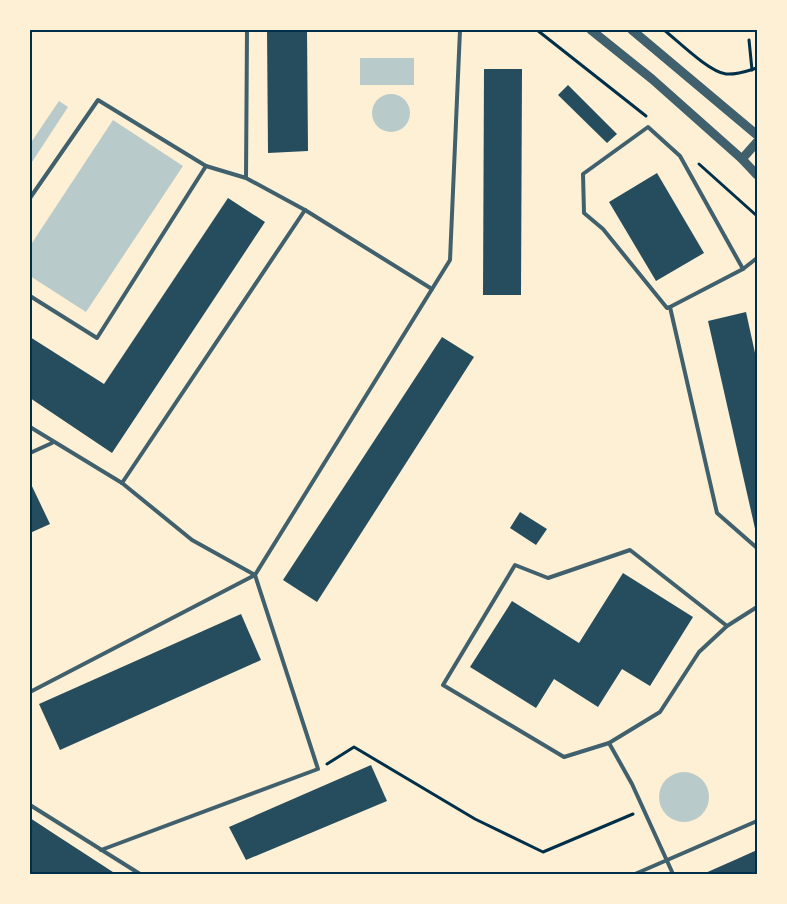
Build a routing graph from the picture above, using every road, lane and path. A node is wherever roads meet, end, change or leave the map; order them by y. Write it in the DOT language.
graph roads {
  1 [pos="247,30"];
  2 [pos="460,30"];
  3 [pos="536,30"];
  4 [pos="591,30"];
  5 [pos="632,30"];
  6 [pos="664,30"];
  7 [pos="747,30"];
  8 [pos="757,68"];
  9 [pos="752,70"];
  10 [pos="631,102"];
  11 [pos="757,135"];
  12 [pos="757,142"];
  13 [pos="742,159"];
  14 [pos="206,166"];
  15 [pos="757,175"];
  16 [pos="246,178"];
  17 [pos="30,198"];
  18 [pos="305,210"];
  19 [pos="757,258"];
  20 [pos="743,269"];
  21 [pos="432,289"];
  22 [pos="30,296"];
  23 [pos="670,307"];
  24 [pos="30,427"];
  25 [pos="52,443"];
  26 [pos="30,452"];
  27 [pos="122,483"];
  28 [pos="757,548"];
  29 [pos="255,575"];
  30 [pos="757,607"];
  31 [pos="726,626"];
  32 [pos="30,692"];
  33 [pos="609,743"];
  34 [pos="318,769"];
  35 [pos="30,805"];
  36 [pos="642,810"];
  37 [pos="757,821"];
  38 [pos="101,850"];
  39 [pos="666,860"];
  40 [pos="140,874"];
  41 [pos="635,874"];
  42 [pos="673,874"];
  1 -- 16 [label="lane"];
  2 -- 21 [label="lane"];
  3 -- 10 [label="path"];
  4 -- 13 [label="street"];
  5 -- 11 [label="street"];
  6 -- 9 [label="path"];
  7 -- 9 [label="path"];
  8 -- 9 [label="path"];
  12 -- 13 [label="street"];
  13 -- 15 [label="street"];
  14 -- 16 [label="lane"];
  14 -- 17 [label="lane"];
  14 -- 22 [label="lane"];
  16 -- 18 [label="lane"];
  18 -- 21 [label="lane"];
  18 -- 27 [label="lane"];
  19 -- 20 [label="lane"];
  20 -- 23 [label="lane"];
  20 -- 23 [label="lane"];
  21 -- 29 [label="lane"];
  23 -- 28 [label="lane"];
  24 -- 25 [label="lane"];
  25 -- 26 [label="lane"];
  25 -- 27 [label="lane"];
  27 -- 29 [label="lane"];
  29 -- 32 [label="lane"];
  29 -- 34 [label="lane"];
  30 -- 31 [label="lane"];
  31 -- 33 [label="lane"];
  31 -- 33 [label="lane"];
  33 -- 36 [label="lane"];
  34 -- 36 [label="path"];
  34 -- 38 [label="lane"];
  35 -- 38 [label="lane"];
  36 -- 39 [label="lane"];
  37 -- 39 [label="lane"];
  38 -- 40 [label="lane"];
  39 -- 41 [label="lane"];
  39 -- 42 [label="lane"];
}
